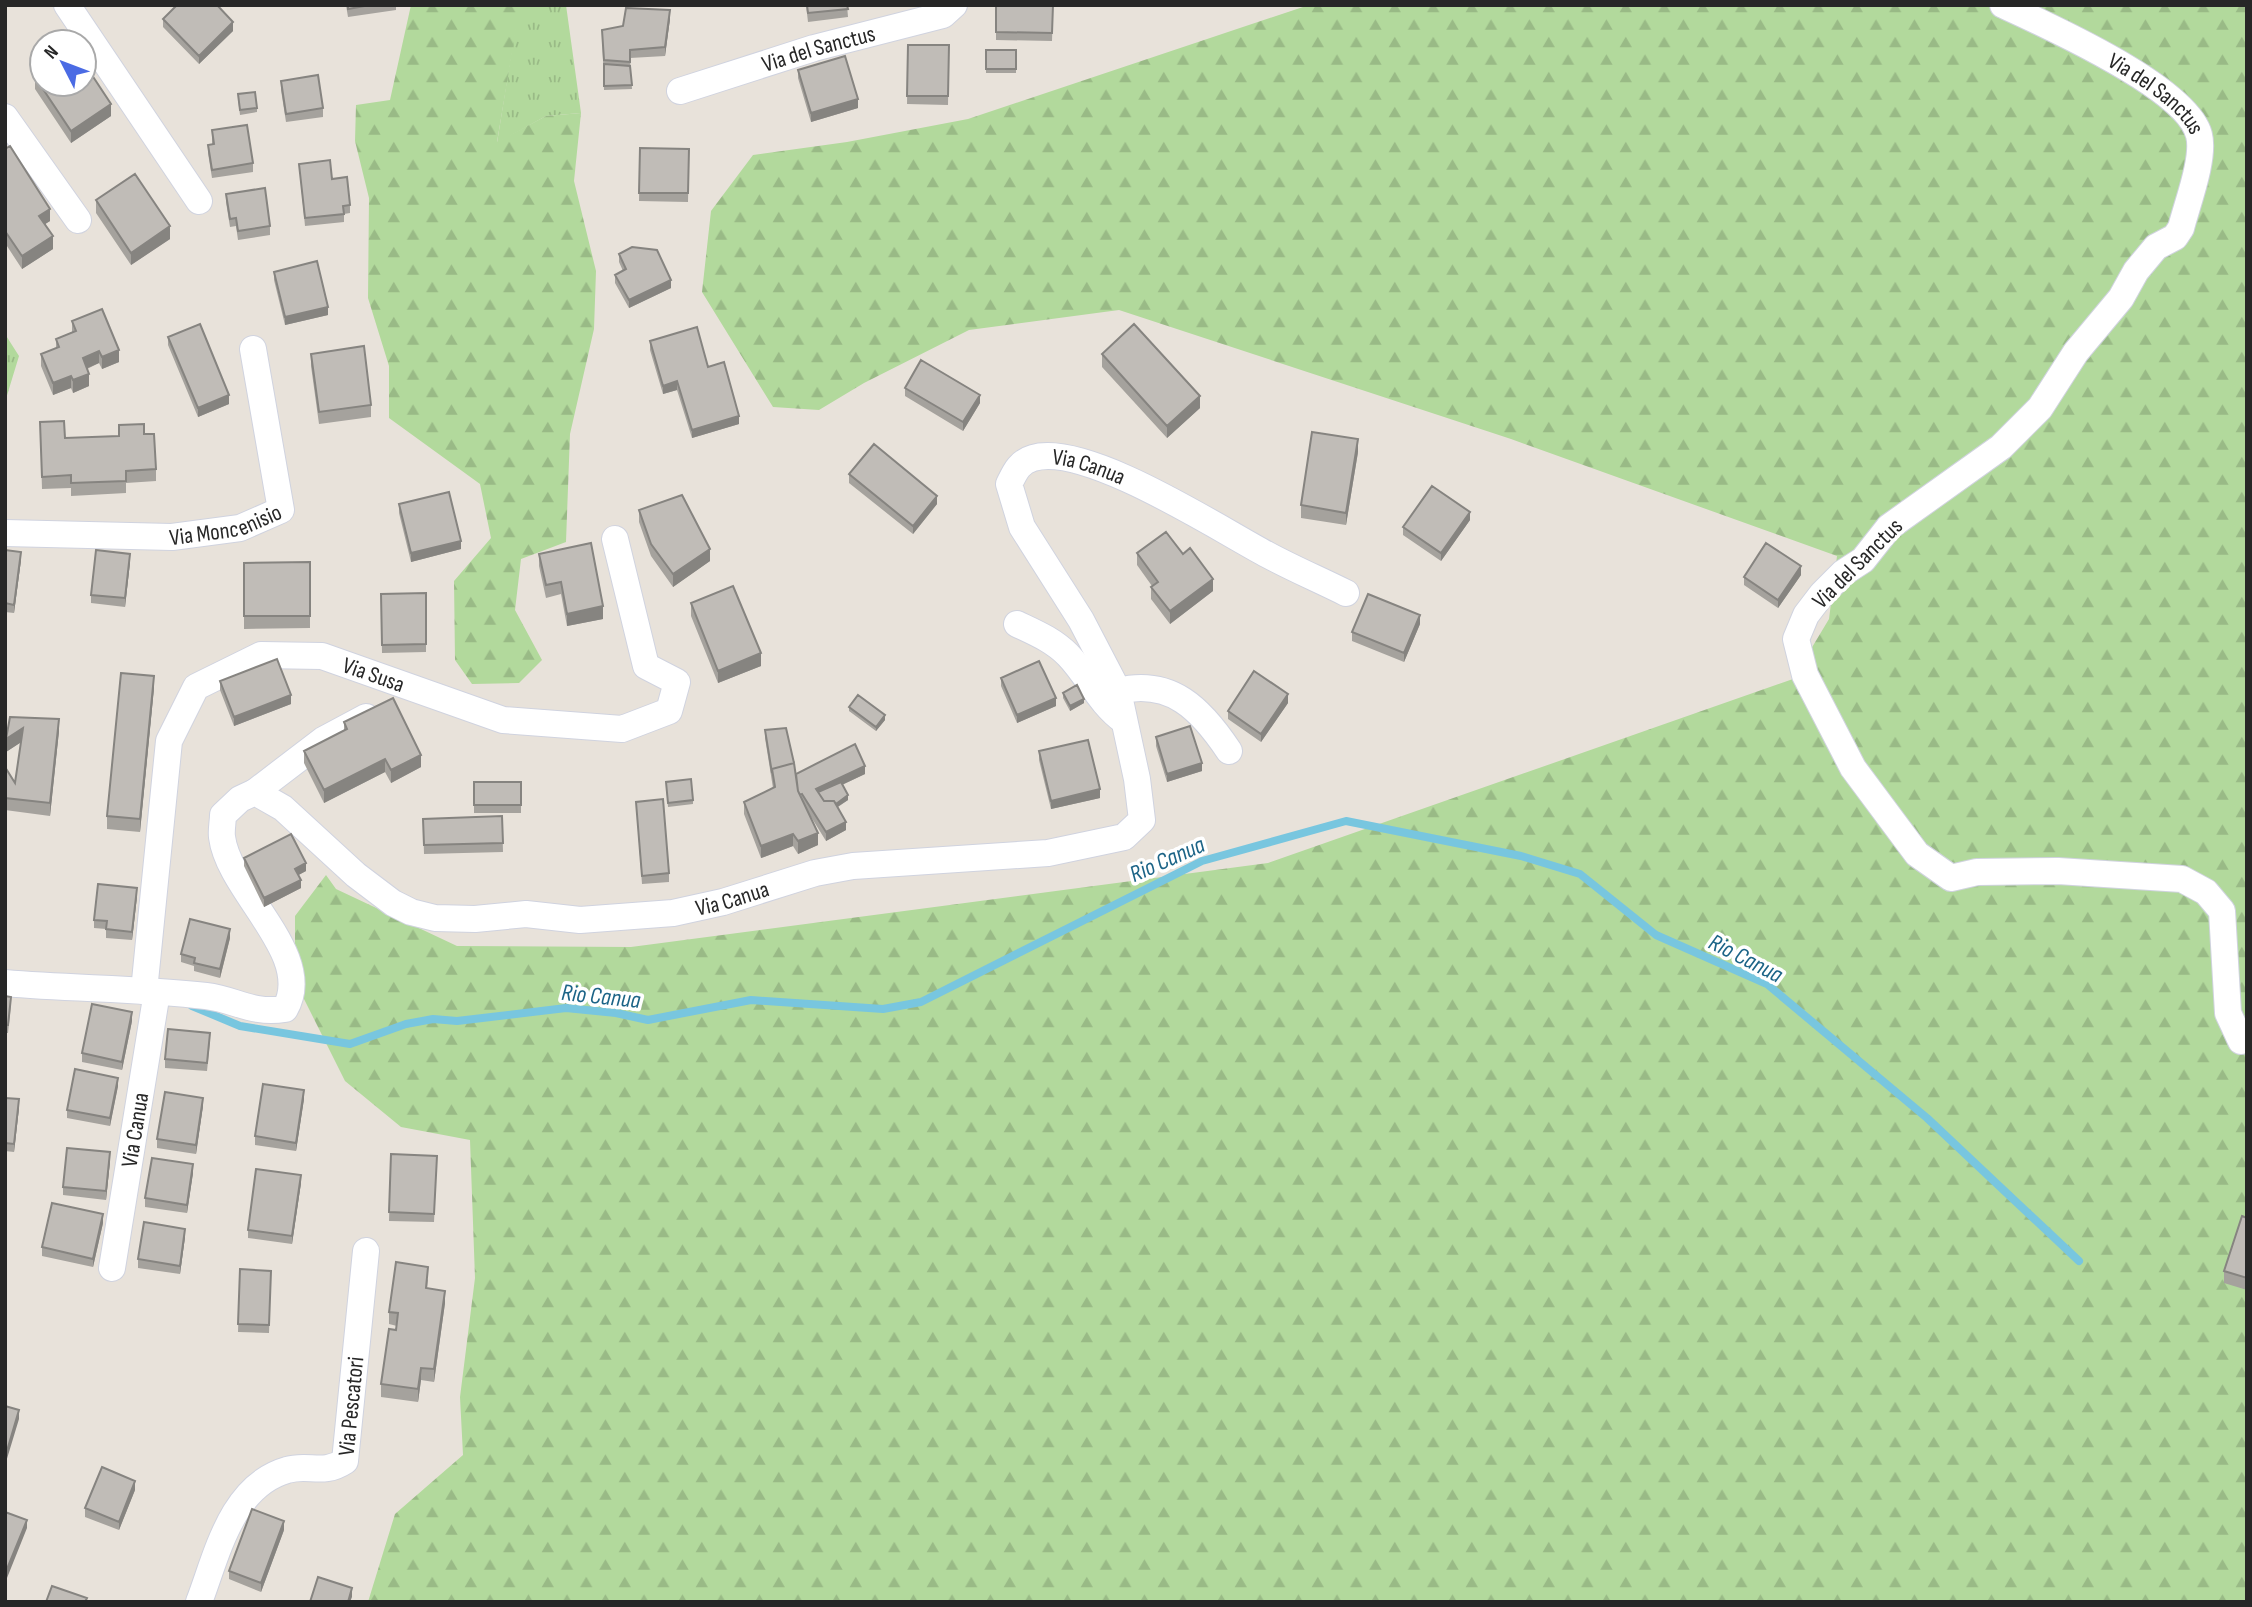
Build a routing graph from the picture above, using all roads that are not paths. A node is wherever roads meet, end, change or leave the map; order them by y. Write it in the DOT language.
graph roads {
  1 [pos="67,5"];
  2 [pos="954,5"];
  3 [pos="2003,5"];
  4 [pos="680,91"];
  5 [pos="5,117"];
  6 [pos="199,201"];
  7 [pos="78,220"];
  8 [pos="253,349"];
  9 [pos="5,533"];
  10 [pos="615,539"];
  11 [pos="1346,593"];
  12 [pos="1017,624"];
  13 [pos="1118,691"];
  14 [pos="366,717"];
  15 [pos="1125,721"];
  16 [pos="1229,751"];
  17 [pos="255,792"];
  18 [pos="5,983"];
  19 [pos="151,991"];
  20 [pos="2241,1041"];
  21 [pos="366,1251"];
  22 [pos="112,1268"];
  23 [pos="199,1602"];
  1 -- 6 [label="street"];
  2 -- 4 [label="street, Via del Sanctus"];
  3 -- 20 [label="street, Via del Sanctus"];
  5 -- 7 [label="street"];
  8 -- 9 [label="street, Via Moncenisio"];
  10 -- 19 [label="street, Via Susa"];
  11 -- 13 [label="street, Via Canua"];
  12 -- 15 [label="street"];
  13 -- 15 [label="street, Via Canua"];
  13 -- 16 [label="street"];
  14 -- 17 [label="street"];
  15 -- 17 [label="street, Via Canua"];
  17 -- 19 [label="street"];
  18 -- 19 [label="street"];
  19 -- 22 [label="street, Via Canua"];
  21 -- 23 [label="street, Via Pescatori"];
}
